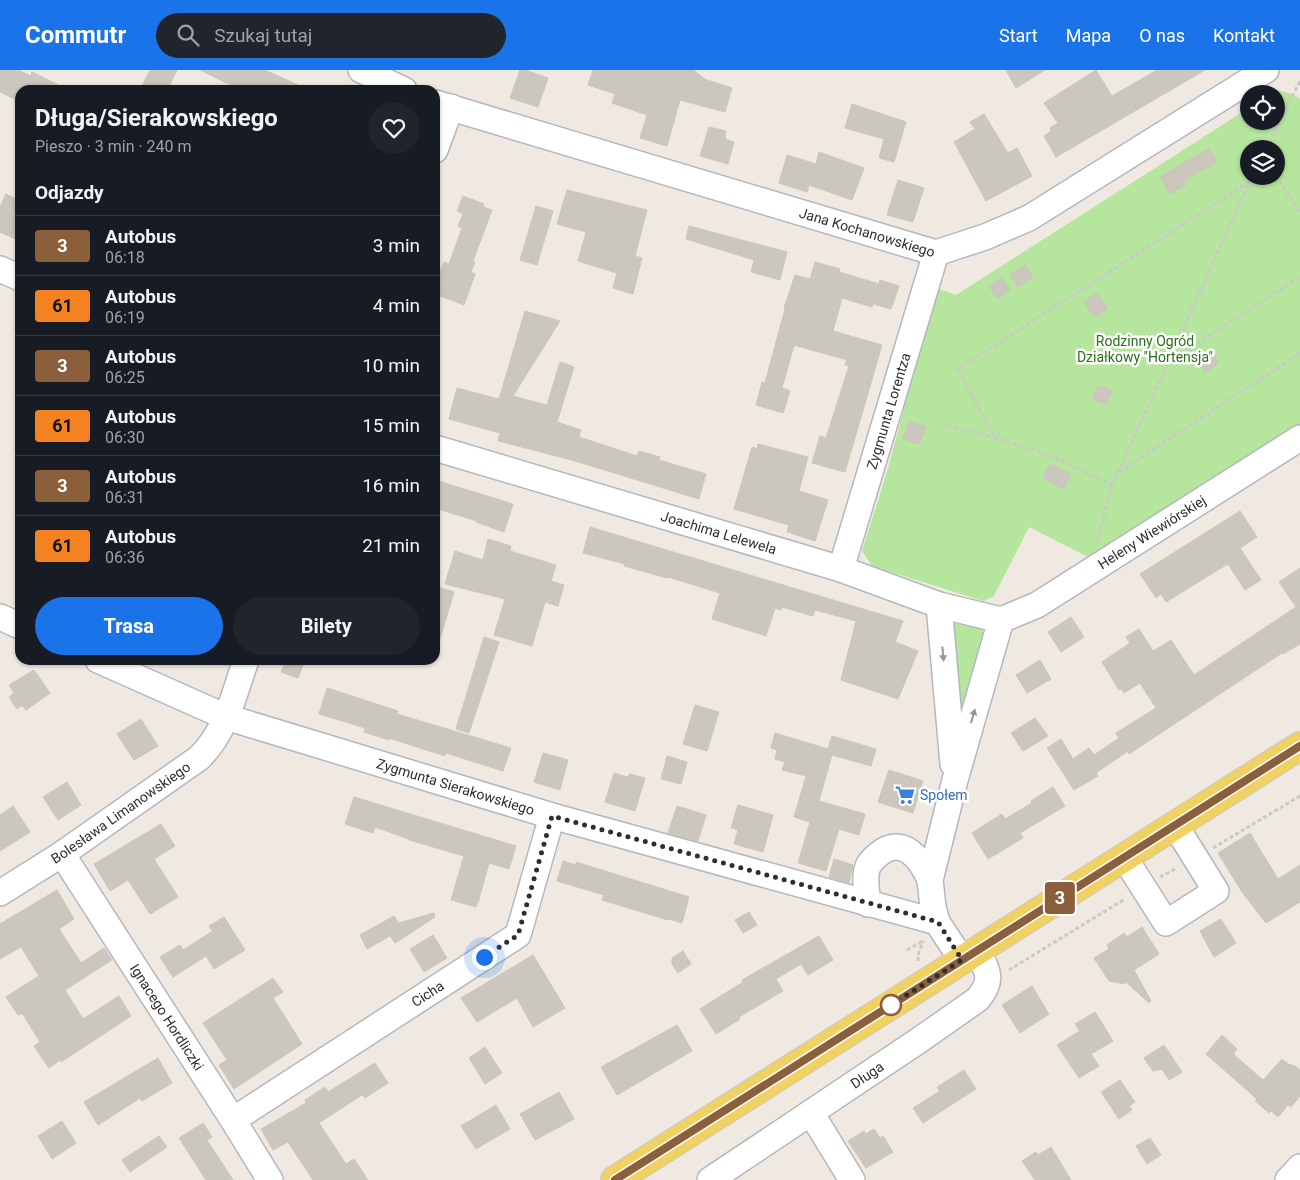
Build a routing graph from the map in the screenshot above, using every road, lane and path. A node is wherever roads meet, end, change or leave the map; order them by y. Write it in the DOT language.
graph roads {
  1 [pos="361,70"];
  2 [pos="1266,70"];
  3 [pos="1300,81"];
  4 [pos="393,85"];
  5 [pos="443,105"];
  6 [pos="440,122"];
  7 [pos="1270,140"];
  8 [pos="1244,185"];
  9 [pos="1248,185"];
  10 [pos="1282,185"];
  11 [pos="1300,212"];
  12 [pos="936,253"];
  13 [pos="0,269"];
  14 [pos="15,276"];
  15 [pos="1300,277"];
  16 [pos="1300,353"];
  17 [pos="1169,361"];
  18 [pos="942,424"];
  19 [pos="994,437"];
  20 [pos="1300,438"];
  21 [pos="440,449"];
  22 [pos="1118,473"];
  23 [pos="1112,485"];
  24 [pos="1105,562"];
  25 [pos="842,569"];
  26 [pos="939,605"];
  27 [pos="0,617"];
  28 [pos="1001,620"];
  29 [pos="15,624"];
  30 [pos="109,665"];
  31 [pos="244,665"];
  32 [pos="226,717"];
  33 [pos="1300,746"];
  34 [pos="955,780"];
  35 [pos="1300,796"];
  36 [pos="552,816"];
  37 [pos="1175,825"];
  38 [pos="62,854"];
  39 [pos="1124,857"];
  40 [pos="1195,857"];
  41 [pos="930,880"];
  42 [pos="1143,888"];
  43 [pos="0,893"];
  44 [pos="868,904"];
  45 [pos="931,931"];
  46 [pos="907,950"];
  47 [pos="969,956"];
  48 [pos="988,976"];
  49 [pos="811,1113"];
  50 [pos="233,1120"];
  51 [pos="1300,1167"];
  52 [pos="270,1180"];
  53 [pos="615,1180"];
  54 [pos="710,1180"];
  55 [pos="852,1180"];
  56 [pos="1288,1180"];
  1 -- 4 [label="street"];
  2 -- 12 [label="street, Jana Kochanowskiego"];
  3 -- 7 [label="path"];
  5 -- 6 [label="street"];
  5 -- 12 [label="street, Jana Kochanowskiego"];
  8 -- 19 [label="path"];
  9 -- 17 [label="path"];
  10 -- 11 [label="path"];
  12 -- 25 [label="street, Zygmunta Lorentza"];
  13 -- 14 [label="street"];
  15 -- 17 [label="path"];
  16 -- 22 [label="path"];
  17 -- 22 [label="path"];
  18 -- 19 [label="path"];
  19 -- 23 [label="path"];
  20 -- 24 [label="street, Heleny Wiewiórskiej"];
  21 -- 25 [label="street, Joachima Lelewela"];
  22 -- 23 [label="path"];
  23 -- 24 [label="path"];
  24 -- 28 [label="street, Heleny Wiewiórskiej"];
  25 -- 26 [label="street, Joachima Lelewela"];
  26 -- 28 [label="street, Joachima Lelewela"];
  26 -- 34 [label="street, one-way"];
  27 -- 29 [label="street"];
  34 -- 28 [label="street, one-way"];
  30 -- 32 [label="street, Zygmunta Sierakowskiego"];
  31 -- 32 [label="street, Bolesława Limanowskiego"];
  32 -- 36 [label="street, Zygmunta Sierakowskiego"];
  32 -- 38 [label="street, Bolesława Limanowskiego"];
  33 -- 37 [label="main road"];
  34 -- 41 [label="street"];
  35 -- 40 [label="path"];
  36 -- 44 [label="street, Zygmunta Sierakowskiego"];
  36 -- 50 [label="street, Cicha"];
  37 -- 39 [label="main road"];
  37 -- 40 [label="street"];
  38 -- 43 [label="street, Bolesława Limanowskiego"];
  38 -- 50 [label="street, Ignacego Hordliczki"];
  39 -- 42 [label="street"];
  39 -- 47 [label="main road"];
  40 -- 42 [label="path"];
  40 -- 42 [label="street"];
  41 -- 44 [label="street"];
  41 -- 45 [label="street"];
  42 -- 48 [label="path"];
  44 -- 45 [label="street, Zygmunta Sierakowskiego"];
  45 -- 46 [label="path"];
  45 -- 47 [label="street"];
  47 -- 48 [label="street"];
  47 -- 53 [label="main road"];
  48 -- 49 [label="street, Długa"];
  49 -- 54 [label="street, Długa"];
  49 -- 55 [label="street"];
  50 -- 52 [label="street, Ignacego Hordliczki"];
  51 -- 56 [label="street"];
}
